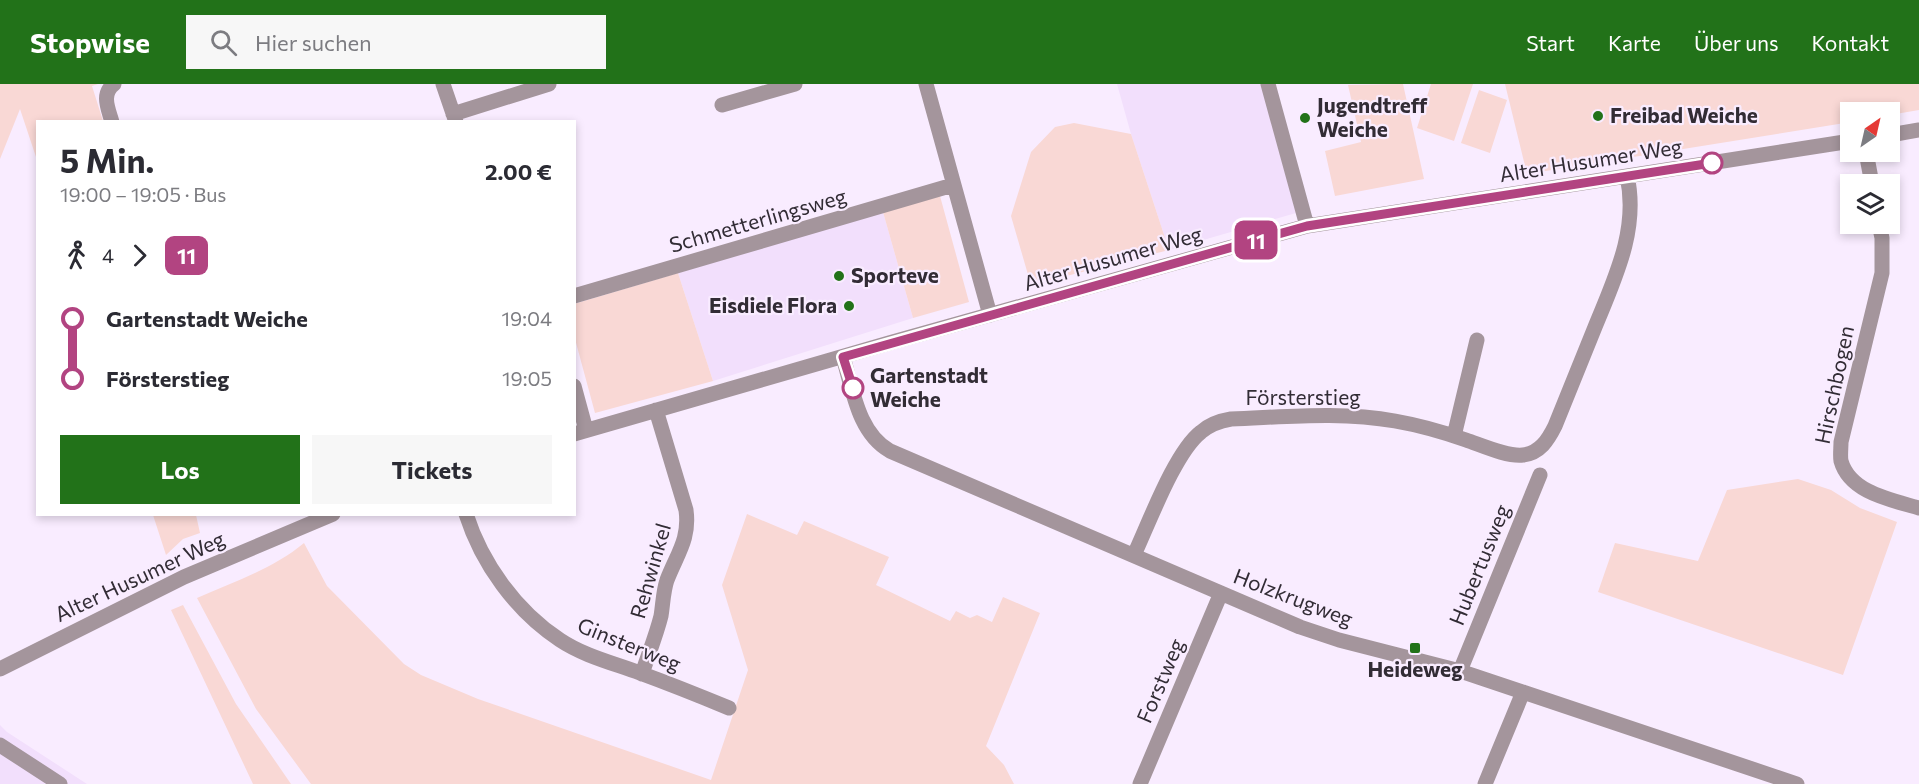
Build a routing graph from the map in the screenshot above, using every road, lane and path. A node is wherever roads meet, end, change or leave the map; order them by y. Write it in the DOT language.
graph roads {
  1 [pos="114,84"];
  2 [pos="443,84"];
  3 [pos="549,84"];
  4 [pos="795,84"];
  5 [pos="926,84"];
  6 [pos="1268,84"];
  7 [pos="722,105"];
  8 [pos="454,118"];
  9 [pos="111,120"];
  10 [pos="1919,130"];
  11 [pos="1900,133"];
  12 [pos="1840,143"];
  13 [pos="1627,176"];
  14 [pos="953,185"];
  15 [pos="1307,226"];
  16 [pos="1881,234"];
  17 [pos="576,295"];
  18 [pos="990,315"];
  19 [pos="1477,340"];
  20 [pos="843,357"];
  21 [pos="576,401"];
  22 [pos="656,410"];
  23 [pos="580,432"];
  24 [pos="1454,436"];
  25 [pos="1540,476"];
  26 [pos="1919,508"];
  27 [pos="328,516"];
  28 [pos="467,516"];
  29 [pos="1134,555"];
  30 [pos="1221,593"];
  31 [pos="0,669"];
  32 [pos="1460,671"];
  33 [pos="642,674"];
  34 [pos="1523,692"];
  35 [pos="729,708"];
  36 [pos="0,745"];
  37 [pos="60,784"];
  38 [pos="1140,784"];
  39 [pos="1485,784"];
  40 [pos="1797,784"];
  1 -- 9 [label="street"];
  2 -- 8 [label="street"];
  3 -- 8 [label="street"];
  4 -- 7 [label="street"];
  5 -- 14 [label="street"];
  6 -- 15 [label="street"];
  10 -- 11 [label="street"];
  12 -- 13 [label="street, Alter Husumer Weg"];
  13 -- 15 [label="street, Alter Husumer Weg"];
  13 -- 24 [label="street, Försterstieg"];
  14 -- 17 [label="street, Schmetterlingsweg"];
  14 -- 18 [label="street"];
  15 -- 18 [label="street, Alter Husumer Weg"];
  16 -- 26 [label="street, Hirschbogen"];
  18 -- 20 [label="street, Alter Husumer Weg"];
  19 -- 24 [label="street"];
  20 -- 22 [label="street, Alter Husumer Weg"];
  20 -- 29 [label="street, Holzkrugweg"];
  21 -- 23 [label="street"];
  22 -- 23 [label="street, Alter Husumer Weg"];
  22 -- 33 [label="street, Rehwinkel"];
  24 -- 29 [label="street, Försterstieg"];
  25 -- 32 [label="street, Hubertusweg"];
  27 -- 31 [label="street, Alter Husumer Weg"];
  28 -- 33 [label="street, Ginsterweg"];
  29 -- 30 [label="street, Holzkrugweg"];
  30 -- 32 [label="street, Holzkrugweg"];
  30 -- 38 [label="street, Forstweg"];
  32 -- 34 [label="street, Holzkrugweg"];
  33 -- 35 [label="street, Ginsterweg"];
  34 -- 39 [label="street"];
  34 -- 40 [label="street, Holzkrugweg"];
  36 -- 37 [label="street"];
}
